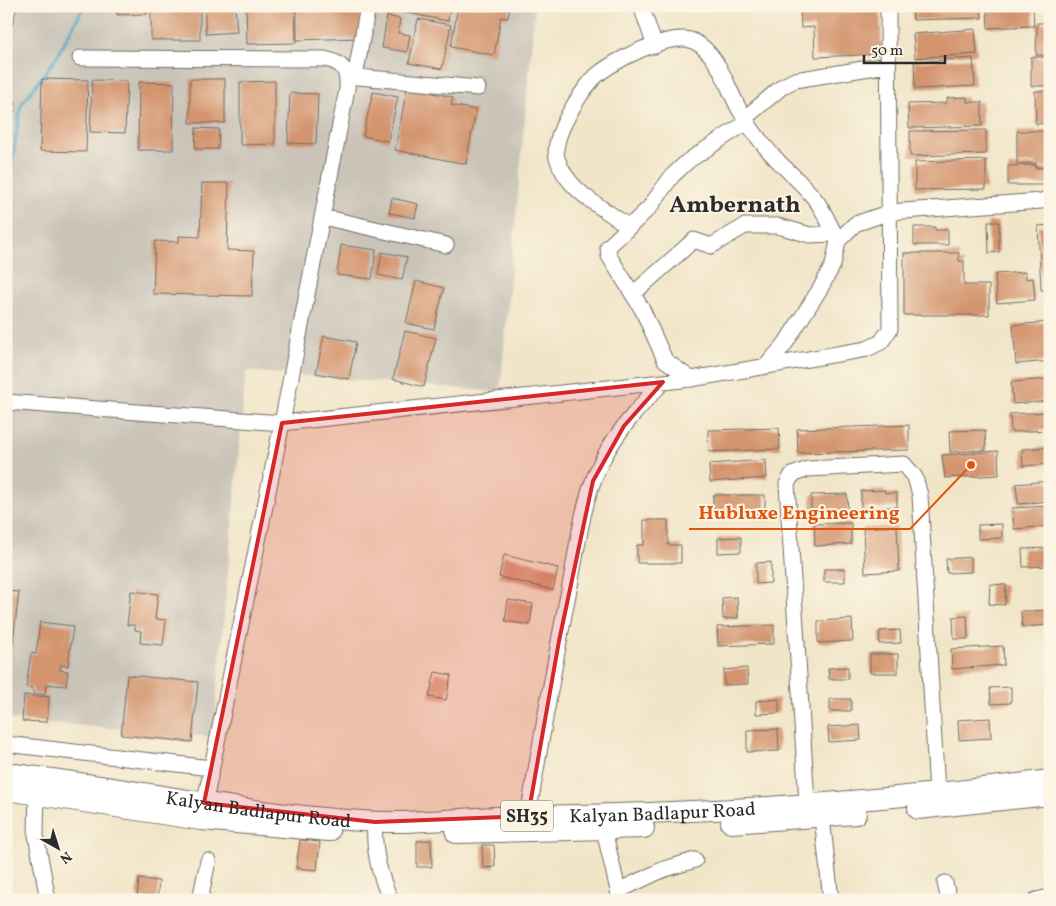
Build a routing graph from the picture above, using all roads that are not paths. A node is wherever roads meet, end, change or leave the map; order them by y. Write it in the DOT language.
graph roads {
  1 [pos="8,6"];
  2 [pos="368,6"];
  3 [pos="641,6"];
  4 [pos="888,6"];
  5 [pos="6,19"];
  6 [pos="655,46"];
  7 [pos="80,58"];
  8 [pos="888,66"];
  9 [pos="351,76"];
  10 [pos="478,88"];
  11 [pos="746,120"];
  12 [pos="1050,198"];
  13 [pos="890,212"];
  14 [pos="323,217"];
  15 [pos="629,227"];
  16 [pos="836,237"];
  17 [pos="446,245"];
  18 [pos="632,294"];
  19 [pos="766,366"];
  20 [pos="691,379"];
  21 [pos="663,382"];
  22 [pos="6,402"];
  23 [pos="282,423"];
  24 [pos="6,744"];
  25 [pos="211,768"];
  26 [pos="6,774"];
  27 [pos="1050,780"];
  28 [pos="37,786"];
  29 [pos="6,790"];
  30 [pos="1050,794"];
  31 [pos="938,800"];
  32 [pos="203,811"];
  33 [pos="812,813"];
  34 [pos="675,819"];
  35 [pos="526,823"];
  36 [pos="374,828"];
  37 [pos="604,830"];
  38 [pos="695,860"];
  39 [pos="208,861"];
  40 [pos="945,884"];
  41 [pos="619,895"];
  42 [pos="1050,897"];
  43 [pos="48,900"];
  44 [pos="200,900"];
  45 [pos="391,900"];
  46 [pos="831,900"];
  47 [pos="949,900"];
  48 [pos="1036,900"];
  1 -- 5 [label="street"];
  2 -- 9 [label="street"];
  3 -- 6 [label="street"];
  4 -- 8 [label="street"];
  6 -- 11 [label="street"];
  6 -- 15 [label="street"];
  7 -- 9 [label="street"];
  8 -- 11 [label="street"];
  8 -- 13 [label="street"];
  9 -- 10 [label="street"];
  9 -- 14 [label="street"];
  11 -- 15 [label="street"];
  11 -- 16 [label="street"];
  12 -- 13 [label="street"];
  13 -- 16 [label="street"];
  13 -- 19 [label="street"];
  14 -- 17 [label="street"];
  14 -- 23 [label="street"];
  15 -- 18 [label="street"];
  16 -- 18 [label="street"];
  16 -- 19 [label="street"];
  18 -- 20 [label="street"];
  19 -- 20 [label="street"];
  20 -- 21 [label="street"];
  21 -- 23 [label="street"];
  21 -- 35 [label="street"];
  22 -- 23 [label="street"];
  23 -- 25 [label="street"];
  24 -- 25 [label="street"];
  25 -- 32 [label="street"];
  26 -- 28 [label="main road, Kalyan Badlapur Road / SH35"];
  27 -- 31 [label="main road, Kalyan Badlapur Road / SH35"];
  28 -- 29 [label="main road, Kalyan Badlapur Road / SH35"];
  28 -- 32 [label="main road, Kalyan Badlapur Road / SH35"];
  28 -- 43 [label="street"];
  30 -- 31 [label="main road, Kalyan Badlapur Road / SH35"];
  31 -- 33 [label="main road, Kalyan Badlapur Road / SH35"];
  31 -- 33 [label="street"];
  32 -- 36 [label="main road, Kalyan Badlapur Road / SH35"];
  33 -- 34 [label="main road, Kalyan Badlapur Road / SH35"];
  33 -- 46 [label="street"];
  34 -- 35 [label="main road, Kalyan Badlapur Road / SH35"];
  34 -- 37 [label="main road, Kalyan Badlapur Road / SH35"];
  35 -- 36 [label="main road, Kalyan Badlapur Road / SH35"];
  35 -- 37 [label="main road, Kalyan Badlapur Road / SH35"];
  36 -- 45 [label="street"];
  37 -- 41 [label="street"];
  38 -- 41 [label="street"];
  39 -- 44 [label="street"];
  40 -- 47 [label="street"];
  42 -- 48 [label="street"];
}
